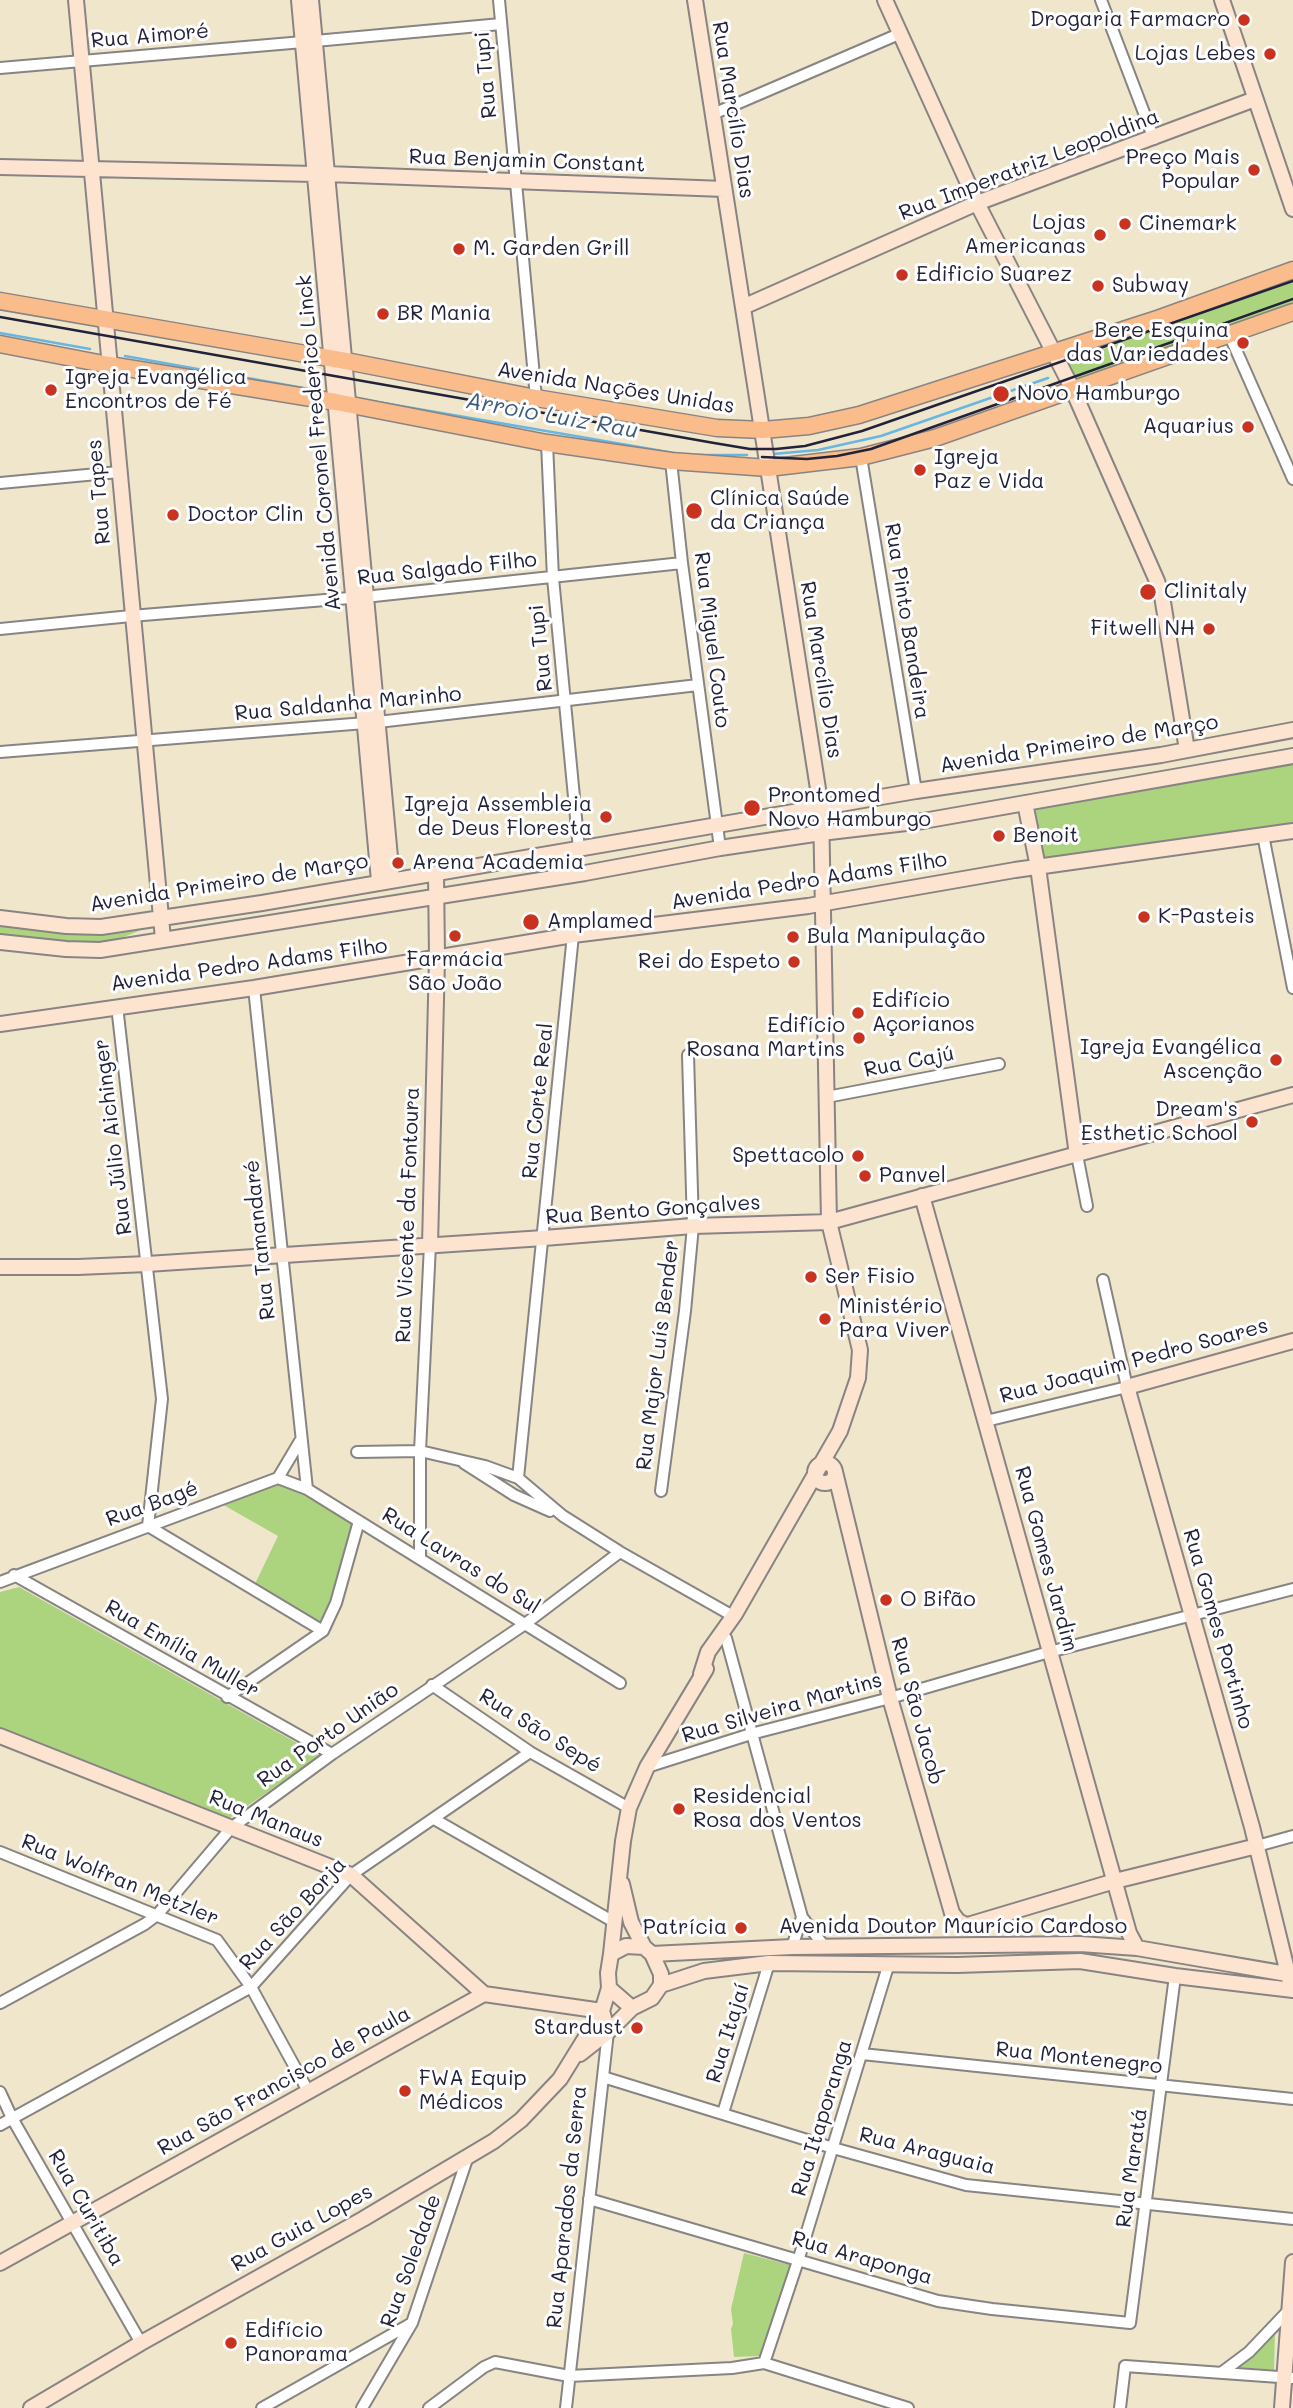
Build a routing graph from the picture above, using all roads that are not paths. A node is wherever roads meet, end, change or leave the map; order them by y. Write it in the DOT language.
graph roads {
  1 [pos="76,0"];
  2 [pos="299,0"];
  3 [pos="311,0"];
  4 [pos="499,0"];
  5 [pos="695,0"];
  6 [pos="885,0"];
  7 [pos="1101,0"];
  8 [pos="1224,0"];
  9 [pos="501,24"];
  10 [pos="900,34"];
  11 [pos="309,41"];
  12 [pos="82,61"];
  13 [pos="0,68"];
  14 [pos="1255,99"];
  15 [pos="713,114"];
  16 [pos="1154,139"];
  17 [pos="0,167"];
  18 [pos="92,170"];
  19 [pos="321,174"];
  20 [pos="515,183"];
  21 [pos="1289,188"];
  22 [pos="724,189"];
  23 [pos="977,203"];
  24 [pos="1293,209"];
  25 [pos="1293,270"];
  26 [pos="0,302"];
  27 [pos="743,307"];
  28 [pos="1293,312"];
  29 [pos="106,319"];
  30 [pos="1228,334"];
  31 [pos="0,344"];
  32 [pos="1055,351"];
  33 [pos="339,360"];
  34 [pos="109,365"];
  35 [pos="1072,388"];
  36 [pos="536,398"];
  37 [pos="342,403"];
  38 [pos="763,430"];
  39 [pos="547,443"];
  40 [pos="861,457"];
  41 [pos="671,461"];
  42 [pos="768,468"];
  43 [pos="119,472"];
  44 [pos="1293,480"];
  45 [pos="0,483"];
  46 [pos="682,563"];
  47 [pos="553,578"];
  48 [pos="360,597"];
  49 [pos="131,616"];
  50 [pos="0,629"];
  51 [pos="698,685"];
  52 [pos="565,702"];
  53 [pos="372,722"];
  54 [pos="1293,730"];
  55 [pos="145,740"];
  56 [pos="1187,750"];
  57 [pos="0,752"];
  58 [pos="1293,756"];
  59 [pos="916,791"];
  60 [pos="1025,803"];
  61 [pos="821,808"];
  62 [pos="717,824"];
  63 [pos="1293,831"];
  64 [pos="821,832"];
  65 [pos="1263,835"];
  66 [pos="720,848"];
  67 [pos="579,849"];
  68 [pos="1038,867"];
  69 [pos="436,874"];
  70 [pos="386,880"];
  71 [pos="436,897"];
  72 [pos="822,903"];
  73 [pos="0,918"];
  74 [pos="161,918"];
  75 [pos="573,936"];
  76 [pos="163,939"];
  77 [pos="0,942"];
  78 [pos="437,958"];
  79 [pos="254,988"];
  80 [pos="1293,988"];
  81 [pos="117,1006"];
  82 [pos="0,1024"];
  83 [pos="688,1055"];
  84 [pos="999,1064"];
  85 [pos="1293,1095"];
  86 [pos="827,1097"];
  87 [pos="1077,1155"];
  88 [pos="922,1196"];
  89 [pos="1087,1206"];
  90 [pos="830,1222"];
  91 [pos="693,1226"];
  92 [pos="544,1238"];
  93 [pos="430,1245"];
  94 [pos="281,1255"];
  95 [pos="147,1264"];
  96 [pos="0,1267"];
  97 [pos="1103,1280"];
  98 [pos="1293,1341"];
  99 [pos="1127,1387"];
  100 [pos="986,1421"];
  101 [pos="840,1431"];
  102 [pos="300,1441"];
  103 [pos="420,1451"];
  104 [pos="357,1452"];
  105 [pos="463,1462"];
  106 [pos="817,1468"];
  107 [pos="829,1477"];
  108 [pos="278,1478"];
  109 [pos="518,1478"];
  110 [pos="307,1489"];
  111 [pos="661,1491"];
  112 [pos="796,1507"];
  113 [pos="563,1516"];
  114 [pos="359,1521"];
  115 [pos="148,1526"];
  116 [pos="620,1552"];
  117 [pos="420,1557"];
  118 [pos="15,1576"];
  119 [pos="0,1582"];
  120 [pos="1293,1589"];
  121 [pos="733,1616"];
  122 [pos="1193,1617"];
  123 [pos="525,1623"];
  124 [pos="323,1631"];
  125 [pos="726,1638"];
  126 [pos="1049,1652"];
  127 [pos="701,1674"];
  128 [pos="621,1683"];
  129 [pos="432,1685"];
  130 [pos="227,1697"];
  131 [pos="890,1698"];
  132 [pos="751,1734"];
  133 [pos="0,1736"];
  134 [pos="530,1752"];
  135 [pos="332,1754"];
  136 [pos="647,1768"];
  137 [pos="629,1808"];
  138 [pos="434,1819"];
  139 [pos="231,1828"];
  140 [pos="1293,1836"];
  141 [pos="1257,1846"];
  142 [pos="0,1852"];
  143 [pos="619,1873"];
  144 [pos="351,1875"];
  145 [pos="1115,1881"];
  146 [pos="157,1915"];
  147 [pos="802,1917"];
  148 [pos="614,1922"];
  149 [pos="1129,1933"];
  150 [pos="824,1946"];
  151 [pos="1108,1946"];
  152 [pos="792,1947"];
  153 [pos="1137,1948"];
  154 [pos="648,1950"];
  155 [pos="611,1954"];
  156 [pos="769,1963"];
  157 [pos="888,1963"];
  158 [pos="1291,1974"];
  159 [pos="1175,1976"];
  160 [pos="661,1985"];
  161 [pos="251,1987"];
  162 [pos="609,1988"];
  163 [pos="1293,1990"];
  164 [pos="484,1994"];
  165 [pos="0,2003"];
  166 [pos="632,2008"];
  167 [pos="602,2011"];
  168 [pos="608,2032"];
  169 [pos="862,2054"];
  170 [pos="574,2060"];
  171 [pos="603,2077"];
  172 [pos="1163,2086"];
  173 [pos="308,2091"];
  174 [pos="0,2092"];
  175 [pos="1293,2099"];
  176 [pos="723,2113"];
  177 [pos="12,2118"];
  178 [pos="0,2125"];
  179 [pos="833,2148"];
  180 [pos="467,2159"];
  181 [pos="589,2199"];
  182 [pos="1146,2205"];
  183 [pos="1293,2219"];
  184 [pos="72,2223"];
  185 [pos="798,2261"];
  186 [pos="1293,2262"];
  187 [pos="0,2263"];
  188 [pos="1289,2310"];
  189 [pos="412,2323"];
  190 [pos="1130,2323"];
  191 [pos="141,2343"];
  192 [pos="764,2363"];
  193 [pos="1221,2373"];
  194 [pos="569,2376"];
  195 [pos="1289,2377"];
  196 [pos="31,2408"];
  197 [pos="262,2408"];
  198 [pos="362,2408"];
  199 [pos="429,2408"];
  200 [pos="566,2408"];
  201 [pos="908,2408"];
  202 [pos="1120,2408"];
  203 [pos="1282,2408"];
  1 -- 12 [label="main road, Rua Tapes"];
  2 -- 11 [label="main road, Avenida Coronel Frederico Linck"];
  3 -- 11 [label="main road, Avenida Coronel Frederico Linck"];
  4 -- 9 [label="street, Rua Tupi"];
  5 -- 15 [label="main road, Rua Marcílio Dias"];
  6 -- 10 [label="main road"];
  7 -- 16 [label="street"];
  8 -- 14 [label="main road"];
  9 -- 11 [label="street, Rua Aimoré"];
  9 -- 20 [label="street, Rua Tupi"];
  10 -- 15 [label="street"];
  10 -- 23 [label="main road"];
  11 -- 12 [label="street, Rua Aimoré"];
  11 -- 19 [label="main road, Avenida Coronel Frederico Linck"];
  12 -- 13 [label="street, Rua Aimoré"];
  12 -- 18 [label="main road, Rua Tapes"];
  14 -- 16 [label="main road, Rua Imperatriz Leopoldina"];
  14 -- 21 [label="main road"];
  15 -- 22 [label="main road, Rua Marcílio Dias"];
  16 -- 23 [label="main road, Rua Imperatriz Leopoldina"];
  17 -- 18 [label="main road, Rua Benjamin Constant"];
  18 -- 19 [label="main road, Rua Benjamin Constant"];
  18 -- 29 [label="main road, Rua Tapes"];
  19 -- 20 [label="main road, Rua Benjamin Constant"];
  19 -- 33 [label="main road, Avenida Coronel Frederico Linck"];
  20 -- 22 [label="main road, Rua Benjamin Constant"];
  20 -- 36 [label="street, Rua Tupi"];
  21 -- 24 [label="main road"];
  22 -- 27 [label="main road, Rua Marcílio Dias"];
  23 -- 27 [label="main road, Rua Imperatriz Leopoldina"];
  23 -- 32 [label="main road"];
  25 -- 32 [label="main road, Avenida Nações Unidas"];
  26 -- 29 [label="main road, Avenida Nações Unidas"];
  27 -- 38 [label="main road, Rua Marcílio Dias"];
  28 -- 30 [label="main road"];
  29 -- 33 [label="main road, Avenida Nações Unidas"];
  29 -- 34 [label="main road, Rua Tapes"];
  30 -- 35 [label="main road"];
  30 -- 44 [label="street"];
  31 -- 34 [label="main road"];
  32 -- 35 [label="main road"];
  32 -- 38 [label="main road, Avenida Nações Unidas"];
  33 -- 36 [label="main road, Avenida Nações Unidas"];
  33 -- 37 [label="main road, Avenida Coronel Frederico Linck"];
  34 -- 37 [label="main road"];
  34 -- 43 [label="main road, Rua Tapes"];
  35 -- 40 [label="main road"];
  35 -- 56 [label="main road"];
  36 -- 38 [label="main road, Avenida Nações Unidas"];
  37 -- 39 [label="main road"];
  37 -- 48 [label="main road, Avenida Coronel Frederico Linck"];
  38 -- 42 [label="main road, Rua Marcílio Dias"];
  39 -- 41 [label="main road"];
  39 -- 47 [label="street, Rua Tupi"];
  40 -- 42 [label="main road"];
  40 -- 59 [label="street, Rua Pinto Bandeira"];
  41 -- 42 [label="main road"];
  41 -- 46 [label="street, Rua Miguel Couto"];
  42 -- 61 [label="main road, Rua Marcílio Dias"];
  43 -- 45 [label="street"];
  43 -- 49 [label="main road, Rua Tapes"];
  46 -- 47 [label="street, Rua Salgado Filho"];
  46 -- 51 [label="street, Rua Miguel Couto"];
  47 -- 48 [label="street, Rua Salgado Filho"];
  47 -- 52 [label="street, Rua Tupi"];
  48 -- 49 [label="street, Rua Salgado Filho"];
  48 -- 53 [label="main road, Avenida Coronel Frederico Linck"];
  49 -- 50 [label="street, Rua Salgado Filho"];
  49 -- 55 [label="main road, Rua Tapes"];
  51 -- 52 [label="street, Rua Saldanha Marinho"];
  51 -- 62 [label="street, Rua Miguel Couto"];
  52 -- 53 [label="street, Rua Saldanha Marinho"];
  52 -- 67 [label="street, Rua Tupi"];
  53 -- 55 [label="street, Rua Saldanha Marinho"];
  53 -- 70 [label="main road, Avenida Coronel Frederico Linck"];
  54 -- 56 [label="main road, Avenida Primeiro de Março"];
  55 -- 57 [label="street, Rua Saldanha Marinho"];
  55 -- 74 [label="main road, Rua Tapes"];
  56 -- 59 [label="main road, Avenida Primeiro de Março"];
  58 -- 60 [label="main road"];
  59 -- 61 [label="main road, Avenida Primeiro de Março"];
  60 -- 64 [label="main road"];
  60 -- 68 [label="main road"];
  61 -- 62 [label="main road, Avenida Primeiro de Março"];
  61 -- 64 [label="main road, Rua Marcílio Dias"];
  62 -- 66 [label="street, Rua Miguel Couto"];
  62 -- 67 [label="main road, Avenida Primeiro de Março"];
  63 -- 65 [label="main road, Avenida Pedro Adams Filho"];
  64 -- 66 [label="main road"];
  64 -- 72 [label="main road, Rua Marcílio Dias"];
  65 -- 68 [label="main road, Avenida Pedro Adams Filho"];
  65 -- 80 [label="street"];
  66 -- 71 [label="main road"];
  67 -- 69 [label="main road, Avenida Primeiro de Março"];
  68 -- 72 [label="main road, Avenida Pedro Adams Filho"];
  68 -- 87 [label="main road"];
  69 -- 70 [label="main road, Avenida Primeiro de Março"];
  69 -- 71 [label="main road, Rua Vicente da Fontoura"];
  70 -- 74 [label="main road, Avenida Primeiro de Março"];
  71 -- 76 [label="main road"];
  71 -- 78 [label="main road, Rua Vicente da Fontoura"];
  72 -- 75 [label="main road, Avenida Pedro Adams Filho"];
  72 -- 86 [label="main road, Rua Marcílio Dias"];
  73 -- 74 [label="main road, Avenida Primeiro de Março"];
  74 -- 76 [label="main road, Rua Tapes"];
  75 -- 78 [label="main road, Avenida Pedro Adams Filho"];
  75 -- 92 [label="street, Rua Corte Real"];
  76 -- 77 [label="main road"];
  78 -- 79 [label="main road, Avenida Pedro Adams Filho"];
  78 -- 93 [label="main road, Rua Vicente da Fontoura"];
  79 -- 81 [label="main road, Avenida Pedro Adams Filho"];
  79 -- 94 [label="street, Rua Tamandaré"];
  81 -- 82 [label="main road, Avenida Pedro Adams Filho"];
  81 -- 95 [label="street, Rua Júlio Aichinger"];
  83 -- 91 [label="street, Rua Major Luís Bender"];
  84 -- 86 [label="street, Rua Cajú"];
  85 -- 87 [label="main road, Rua Bento Gonçalves"];
  86 -- 90 [label="main road, Rua Marcílio Dias"];
  87 -- 88 [label="main road, Rua Bento Gonçalves"];
  87 -- 89 [label="street"];
  88 -- 90 [label="main road, Rua Bento Gonçalves"];
  88 -- 100 [label="main road, Rua Gomes Jardim"];
  90 -- 91 [label="main road, Rua Bento Gonçalves"];
  90 -- 101 [label="main road, Rua Marcílio Dias"];
  91 -- 92 [label="main road, Rua Bento Gonçalves"];
  91 -- 111 [label="street, Rua Major Luís Bender"];
  92 -- 93 [label="main road, Rua Bento Gonçalves"];
  92 -- 109 [label="street, Rua Corte Real"];
  93 -- 94 [label="main road, Rua Bento Gonçalves"];
  93 -- 103 [label="street, Rua Vicente da Fontoura"];
  94 -- 95 [label="main road, Rua Bento Gonçalves"];
  94 -- 102 [label="street, Rua Tamandaré"];
  95 -- 96 [label="main road, Rua Bento Gonçalves"];
  95 -- 115 [label="street, Rua Júlio Aichinger"];
  97 -- 99 [label="street, Rua Gomes Portinho"];
  98 -- 99 [label="main road, Rua Joaquim Pedro Soares"];
  99 -- 100 [label="street, Rua Joaquim Pedro Soares"];
  99 -- 122 [label="main road, Rua Gomes Portinho"];
  100 -- 126 [label="main road, Rua Gomes Jardim"];
  101 -- 106 [label="main road, Rua Marcílio Dias"];
  101 -- 107 [label="main road, Rua Marcílio Dias"];
  102 -- 108 [label="street"];
  102 -- 110 [label="street, Rua Tamandaré"];
  103 -- 104 [label="street"];
  103 -- 105 [label="street"];
  103 -- 117 [label="street, Rua Vicente da Fontoura"];
  105 -- 109 [label="street"];
  105 -- 113 [label="street"];
  106 -- 107 [label="main road"];
  106 -- 112 [label="main road, Rua Marcílio Dias"];
  107 -- 112 [label="main road, Rua Marcílio Dias"];
  107 -- 131 [label="main road, Rua São Jacob"];
  108 -- 110 [label="street, Rua Lavras do Sul"];
  108 -- 115 [label="street, Rua Bagé"];
  109 -- 113 [label="street"];
  110 -- 114 [label="street, Rua Lavras do Sul"];
  112 -- 121 [label="main road, Rua Marcílio Dias"];
  113 -- 116 [label="street"];
  114 -- 117 [label="street, Rua Lavras do Sul"];
  114 -- 124 [label="street"];
  115 -- 118 [label="street, Rua Bagé"];
  115 -- 124 [label="street"];
  116 -- 121 [label="street"];
  116 -- 123 [label="street, Rua Porto União"];
  117 -- 123 [label="street, Rua Lavras do Sul"];
  118 -- 119 [label="street, Rua Bagé"];
  118 -- 130 [label="street, Rua Emília Muller"];
  120 -- 122 [label="street, Rua Silveira Martins"];
  121 -- 125 [label="main road, Rua Marcílio Dias"];
  121 -- 127 [label="main road, Rua Marcílio Dias"];
  122 -- 126 [label="street, Rua Silveira Martins"];
  122 -- 141 [label="main road, Rua Gomes Portinho"];
  123 -- 128 [label="street, Rua Lavras do Sul"];
  123 -- 129 [label="street, Rua Porto União"];
  124 -- 130 [label="street"];
  125 -- 127 [label="main road, Rua Marcílio Dias"];
  125 -- 132 [label="street"];
  126 -- 131 [label="street, Rua Silveira Martins"];
  126 -- 145 [label="main road, Rua Gomes Jardim"];
  127 -- 136 [label="main road, Rua Marcílio Dias"];
  129 -- 134 [label="street, Rua São Sepé"];
  129 -- 135 [label="street, Rua Porto União"];
  130 -- 135 [label="street, Rua Emília Muller"];
  131 -- 132 [label="street, Rua Silveira Martins"];
  131 -- 145 [label="main road, Rua São Jacob"];
  132 -- 136 [label="street, Rua Silveira Martins"];
  132 -- 147 [label="street"];
  133 -- 139 [label="main road, Rua Manaus"];
  134 -- 137 [label="street, Rua São Sepé"];
  134 -- 138 [label="street, Rua São Borja"];
  135 -- 139 [label="street, Rua Porto União"];
  136 -- 137 [label="main road, Rua Marcílio Dias"];
  137 -- 143 [label="main road, Rua Marcílio Dias"];
  138 -- 144 [label="street, Rua São Borja"];
  138 -- 148 [label="street"];
  139 -- 144 [label="main road, Rua Manaus"];
  139 -- 146 [label="street, Rua Porto União"];
  140 -- 141 [label="street"];
  141 -- 145 [label="main road"];
  141 -- 158 [label="main road, Rua Gomes Portinho"];
  142 -- 146 [label="street, Rua Wolfran Metzler"];
  143 -- 148 [label="main road, Rua Marcílio Dias"];
  143 -- 154 [label="main road, Rua Marcílio Dias"];
  144 -- 161 [label="street, Rua São Borja"];
  144 -- 164 [label="main road, Rua Manaus"];
  145 -- 149 [label="main road, Rua Gomes Jardim"];
  146 -- 161 [label="street, Rua Wolfran Metzler"];
  146 -- 165 [label="street, Rua Porto União"];
  147 -- 150 [label="street"];
  147 -- 152 [label="street"];
  148 -- 155 [label="main road, Rua Marcílio Dias"];
  149 -- 151 [label="main road"];
  149 -- 153 [label="main road, Rua Gomes Jardim"];
  150 -- 151 [label="main road, Avenida Doutor Maurício Cardoso"];
  150 -- 152 [label="main road, Avenida Doutor Maurício Cardoso"];
  151 -- 153 [label="main road, Avenida Doutor Maurício Cardoso"];
  152 -- 154 [label="main road, Avenida Doutor Maurício Cardoso"];
  153 -- 158 [label="main road, Avenida Doutor Maurício Cardoso"];
  154 -- 155 [label="main road"];
  154 -- 160 [label="main road"];
  155 -- 162 [label="main road"];
  156 -- 157 [label="main road, Avenida Doutor Maurício Cardoso"];
  156 -- 160 [label="main road, Avenida Doutor Maurício Cardoso"];
  156 -- 176 [label="street, Rua Itajaí"];
  157 -- 159 [label="main road, Avenida Doutor Maurício Cardoso"];
  157 -- 169 [label="street, Rua Itaporanga"];
  158 -- 163 [label="main road, Rua Gomes Portinho"];
  159 -- 163 [label="main road, Avenida Doutor Maurício Cardoso"];
  159 -- 172 [label="street, Rua Maratá"];
  160 -- 166 [label="main road"];
  161 -- 173 [label="street, Rua Wolfran Metzler"];
  161 -- 177 [label="street, Rua São Borja"];
  162 -- 166 [label="main road"];
  162 -- 167 [label="main road, Rua Guia Lopes"];
  164 -- 167 [label="main road"];
  164 -- 173 [label="main road, Rua São Francisco de Paula"];
  166 -- 168 [label="main road, Rua Guia Lopes"];
  167 -- 168 [label="main road, Rua Aparados da Serra"];
  167 -- 170 [label="main road, Rua Guia Lopes"];
  168 -- 170 [label="main road, Rua Guia Lopes"];
  168 -- 171 [label="street, Rua Aparados da Serra"];
  169 -- 172 [label="street, Rua Montenegro"];
  169 -- 179 [label="street, Rua Itaporanga"];
  170 -- 180 [label="main road, Rua Guia Lopes"];
  171 -- 176 [label="street, Rua Araguaia"];
  171 -- 181 [label="street, Rua Aparados da Serra"];
  172 -- 175 [label="street, Rua Montenegro"];
  172 -- 182 [label="street, Rua Maratá"];
  173 -- 184 [label="main road, Rua São Francisco de Paula"];
  174 -- 177 [label="street, Rua Curitiba"];
  176 -- 179 [label="street, Rua Araguaia"];
  177 -- 178 [label="street, Rua São Borja"];
  177 -- 184 [label="street, Rua Curitiba"];
  179 -- 182 [label="street, Rua Araguaia"];
  179 -- 185 [label="street, Rua Itaporanga"];
  180 -- 189 [label="street, Rua Soledade"];
  180 -- 191 [label="main road, Rua Guia Lopes"];
  181 -- 185 [label="street, Rua Araponga"];
  181 -- 194 [label="street, Rua Aparados da Serra"];
  182 -- 183 [label="street, Rua Araguaia"];
  182 -- 190 [label="street, Rua Maratá"];
  184 -- 187 [label="main road, Rua São Francisco de Paula"];
  184 -- 191 [label="street, Rua Curitiba"];
  185 -- 190 [label="street, Rua Araponga"];
  185 -- 192 [label="street, Rua Itaporanga"];
  186 -- 188 [label="main road"];
  188 -- 193 [label="street"];
  188 -- 195 [label="main road"];
  189 -- 197 [label="street"];
  189 -- 198 [label="street, Rua Soledade"];
  191 -- 196 [label="main road, Rua Guia Lopes"];
  192 -- 194 [label="street"];
  192 -- 201 [label="street"];
  193 -- 195 [label="street"];
  193 -- 202 [label="street"];
  194 -- 199 [label="street"];
  194 -- 200 [label="street, Rua Aparados da Serra"];
  195 -- 203 [label="main road"];
}
